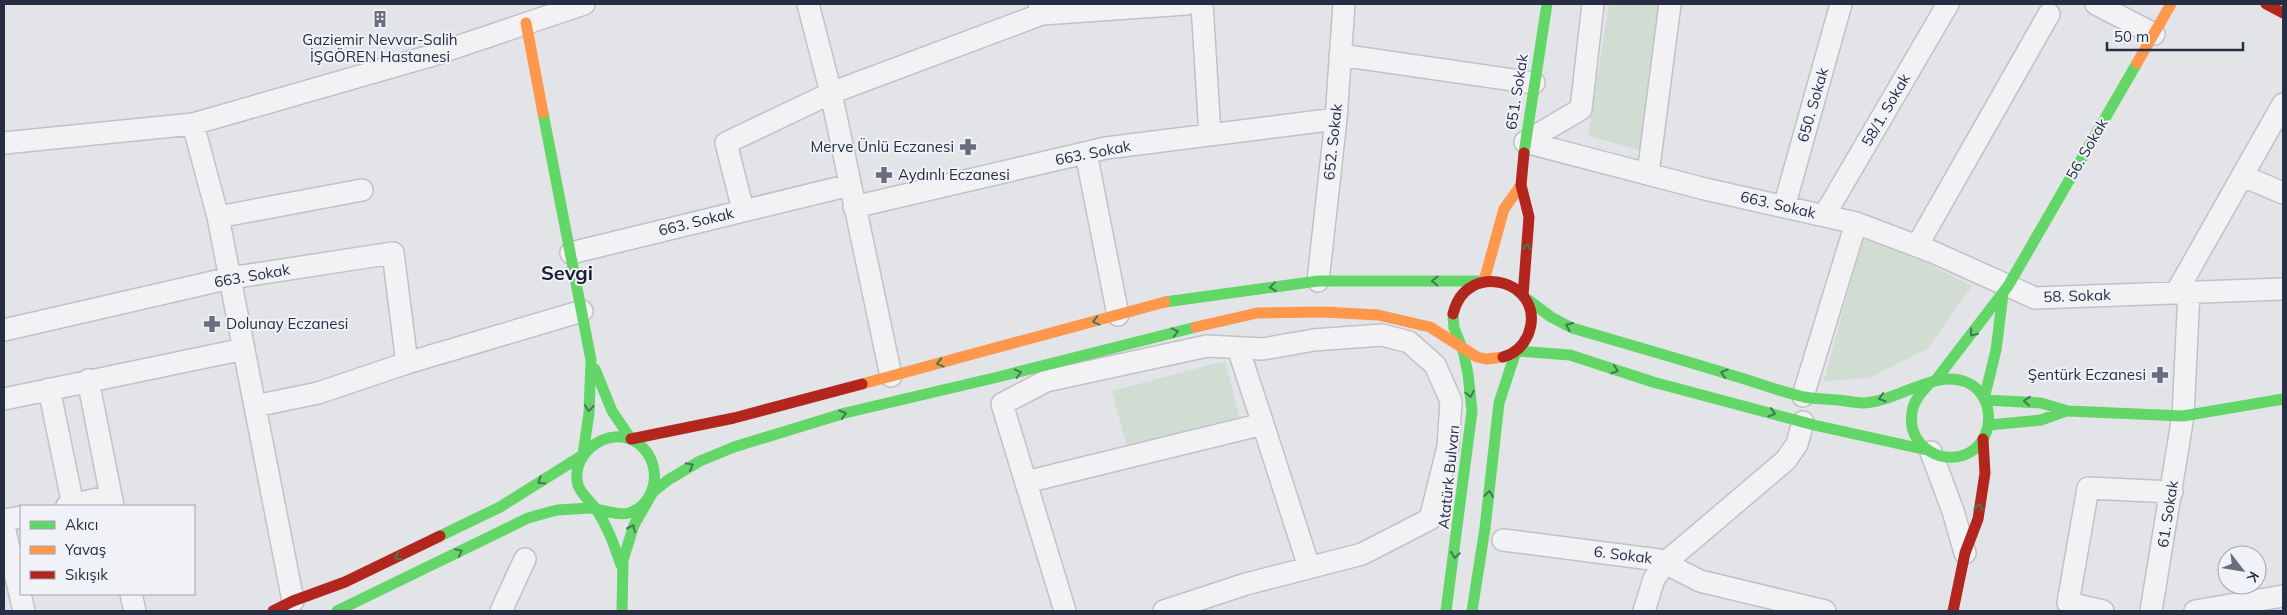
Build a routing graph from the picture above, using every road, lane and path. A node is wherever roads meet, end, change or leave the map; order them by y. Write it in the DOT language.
graph roads {
  1 [pos="584,4"];
  2 [pos="808,4"];
  3 [pos="1186,4"];
  4 [pos="1202,4"];
  5 [pos="1344,4"];
  6 [pos="1547,4"];
  7 [pos="1593,4"];
  8 [pos="1670,4"];
  9 [pos="1841,4"];
  10 [pos="1948,4"];
  11 [pos="2096,4"];
  12 [pos="2171,4"];
  13 [pos="2266,4"];
  14 [pos="1041,9"];
  15 [pos="2283,13"];
  16 [pos="2049,14"];
  17 [pos="526,23"];
  18 [pos="2154,34"];
  19 [pos="1340,55"];
  20 [pos="1534,83"];
  21 [pos="831,93"];
  22 [pos="2283,104"];
  23 [pos="1336,118"];
  24 [pos="193,124"];
  25 [pos="1210,135"];
  26 [pos="1524,142"];
  27 [pos="4,143"];
  28 [pos="1086,153"];
  29 [pos="1648,174"];
  30 [pos="2242,176"];
  31 [pos="1521,185"];
  32 [pos="850,186"];
  33 [pos="362,190"];
  34 [pos="2283,193"];
  35 [pos="854,206"];
  36 [pos="1784,207"];
  37 [pos="743,210"];
  38 [pos="1824,216"];
  39 [pos="218,217"];
  40 [pos="1856,223"];
  41 [pos="1917,246"];
  42 [pos="571,253"];
  43 [pos="230,278"];
  44 [pos="1318,281"];
  45 [pos="1484,281"];
  46 [pos="2283,289"];
  47 [pos="2006,290"];
  48 [pos="2183,293"];
  49 [pos="1523,296"];
  50 [pos="582,311"];
  51 [pos="1118,315"];
  52 [pos="4,330"];
  53 [pos="1461,346"];
  54 [pos="1238,348"];
  55 [pos="244,349"];
  56 [pos="1516,351"];
  57 [pos="591,360"];
  58 [pos="408,363"];
  59 [pos="891,376"];
  60 [pos="994,379"];
  61 [pos="88,380"];
  62 [pos="1932,383"];
  63 [pos="49,389"];
  64 [pos="1803,396"];
  65 [pos="4,399"];
  66 [pos="1985,399"];
  67 [pos="2283,399"];
  68 [pos="1002,404"];
  69 [pos="255,406"];
  70 [pos="2068,411"];
  71 [pos="2183,416"];
  72 [pos="1803,422"];
  73 [pos="1263,424"];
  74 [pos="1989,425"];
  75 [pos="1984,438"];
  76 [pos="631,439"];
  77 [pos="1929,451"];
  78 [pos="583,455"];
  79 [pos="1026,482"];
  80 [pos="2172,492"];
  81 [pos="650,495"];
  82 [pos="112,501"];
  83 [pos="70,505"];
  84 [pos="78,505"];
  85 [pos="596,509"];
  86 [pos="20,516"];
  87 [pos="4,520"];
  88 [pos="4,528"];
  89 [pos="1503,540"];
  90 [pos="1965,554"];
  91 [pos="525,559"];
  92 [pos="1666,562"];
  93 [pos="620,564"];
  94 [pos="1309,567"];
  95 [pos="20,594"];
  96 [pos="20,595"];
  97 [pos="131,595"];
  98 [pos="2283,596"];
  99 [pos="293,601"];
  100 [pos="24,611"];
  101 [pos="135,611"];
  102 [pos="273,611"];
  103 [pos="337,611"];
  104 [pos="501,611"];
  105 [pos="622,611"];
  106 [pos="1065,611"];
  107 [pos="1164,611"];
  108 [pos="1446,611"];
  109 [pos="1472,611"];
  110 [pos="1644,611"];
  111 [pos="1825,611"];
  112 [pos="1952,611"];
  113 [pos="2104,611"];
  114 [pos="2151,611"];
  115 [pos="2195,611"];
  1 -- 17 [label="street"];
  2 -- 21 [label="street"];
  3 -- 14 [label="street"];
  4 -- 25 [label="street"];
  5 -- 19 [label="street, 652. Sokak"];
  6 -- 20 [label="street, 651. Sokak"];
  7 -- 26 [label="street"];
  8 -- 29 [label="street"];
  9 -- 36 [label="street, 650. Sokak"];
  10 -- 38 [label="street, 58/1. Sokak"];
  11 -- 18 [label="street"];
  12 -- 18 [label="street, 56. Sokak"];
  13 -- 15 [label="street"];
  14 -- 21 [label="street"];
  16 -- 41 [label="street"];
  17 -- 24 [label="street"];
  17 -- 42 [label="street"];
  18 -- 47 [label="street, 56. Sokak"];
  19 -- 20 [label="street"];
  19 -- 23 [label="street, 652. Sokak"];
  20 -- 26 [label="street, 651. Sokak"];
  21 -- 32 [label="street"];
  21 -- 37 [label="street"];
  22 -- 30 [label="street"];
  23 -- 25 [label="street, 663. Sokak"];
  23 -- 44 [label="street, 652. Sokak"];
  24 -- 27 [label="street"];
  24 -- 39 [label="street"];
  25 -- 28 [label="street, 663. Sokak"];
  26 -- 29 [label="street, 663. Sokak"];
  26 -- 31 [label="street, 651. Sokak"];
  28 -- 35 [label="street, 663. Sokak"];
  28 -- 51 [label="street"];
  29 -- 36 [label="street, 663. Sokak"];
  30 -- 34 [label="street"];
  30 -- 48 [label="street"];
  31 -- 45 [label="street"];
  49 -- 31 [label="street, one-way"];
  32 -- 35 [label="street"];
  32 -- 37 [label="street, 663. Sokak"];
  33 -- 39 [label="street"];
  35 -- 59 [label="street"];
  36 -- 38 [label="street, 663. Sokak"];
  37 -- 42 [label="street, 663. Sokak"];
  38 -- 40 [label="street, 663. Sokak"];
  39 -- 43 [label="street"];
  40 -- 41 [label="street, 58. Sokak"];
  40 -- 64 [label="street"];
  41 -- 47 [label="street, 58. Sokak"];
  42 -- 50 [label="street"];
  43 -- 52 [label="street, 663. Sokak"];
  43 -- 55 [label="street"];
  43 -- 58 [label="street, 663. Sokak"];
  45 -- 44 [label="street, one-way"];
  44 -- 51 [label="street, one-way"];
  45 -- 49 [label="street"];
  45 -- 53 [label="street, Atatürk Bulvarı"];
  46 -- 48 [label="street, 58. Sokak"];
  47 -- 48 [label="street, 58. Sokak"];
  47 -- 62 [label="street, 56. Sokak, one-way"];
  47 -- 66 [label="street, 56. Sokak"];
  48 -- 71 [label="street, 61. Sokak"];
  49 -- 56 [label="street"];
  64 -- 49 [label="street, one-way"];
  50 -- 57 [label="street"];
  50 -- 58 [label="street"];
  51 -- 59 [label="street, one-way"];
  53 -- 56 [label="street"];
  60 -- 53 [label="street, one-way"];
  53 -- 108 [label="street, Atatürk Bulvarı, one-way"];
  54 -- 68 [label="street"];
  54 -- 73 [label="street"];
  54 -- 94 [label="street"];
  55 -- 61 [label="street"];
  55 -- 69 [label="street"];
  56 -- 72 [label="street, one-way"];
  109 -- 56 [label="street, one-way"];
  57 -- 76 [label="street"];
  57 -- 78 [label="street, one-way"];
  58 -- 69 [label="street"];
  59 -- 76 [label="street"];
  60 -- 68 [label="street"];
  81 -- 60 [label="street, one-way"];
  61 -- 63 [label="street"];
  61 -- 82 [label="street"];
  62 -- 64 [label="street, one-way"];
  62 -- 66 [label="street"];
  62 -- 77 [label="street"];
  63 -- 65 [label="street"];
  63 -- 83 [label="street"];
  70 -- 66 [label="street, one-way"];
  66 -- 74 [label="street"];
  67 -- 71 [label="street"];
  68 -- 79 [label="street"];
  69 -- 99 [label="street"];
  70 -- 71 [label="street"];
  70 -- 74 [label="street"];
  71 -- 80 [label="street, 61. Sokak"];
  72 -- 77 [label="street"];
  72 -- 92 [label="street"];
  73 -- 79 [label="street"];
  73 -- 94 [label="street"];
  74 -- 75 [label="street"];
  75 -- 77 [label="street"];
  90 -- 75 [label="street, one-way"];
  76 -- 78 [label="street"];
  76 -- 81 [label="street"];
  77 -- 90 [label="street"];
  78 -- 85 [label="street"];
  78 -- 99 [label="street, one-way"];
  79 -- 106 [label="street"];
  80 -- 113 [label="street"];
  80 -- 114 [label="street, 61. Sokak"];
  81 -- 85 [label="street"];
  93 -- 81 [label="street, one-way"];
  82 -- 84 [label="street"];
  85 -- 93 [label="street"];
  103 -- 85 [label="street, one-way"];
  86 -- 87 [label="street"];
  88 -- 95 [label="street"];
  89 -- 92 [label="street, 6. Sokak"];
  90 -- 112 [label="street"];
  91 -- 104 [label="street"];
  92 -- 110 [label="street"];
  92 -- 111 [label="street, 6. Sokak"];
  93 -- 105 [label="street"];
  94 -- 107 [label="street"];
  96 -- 100 [label="street"];
  97 -- 101 [label="street"];
  98 -- 115 [label="street"];
  99 -- 102 [label="street"];
}
